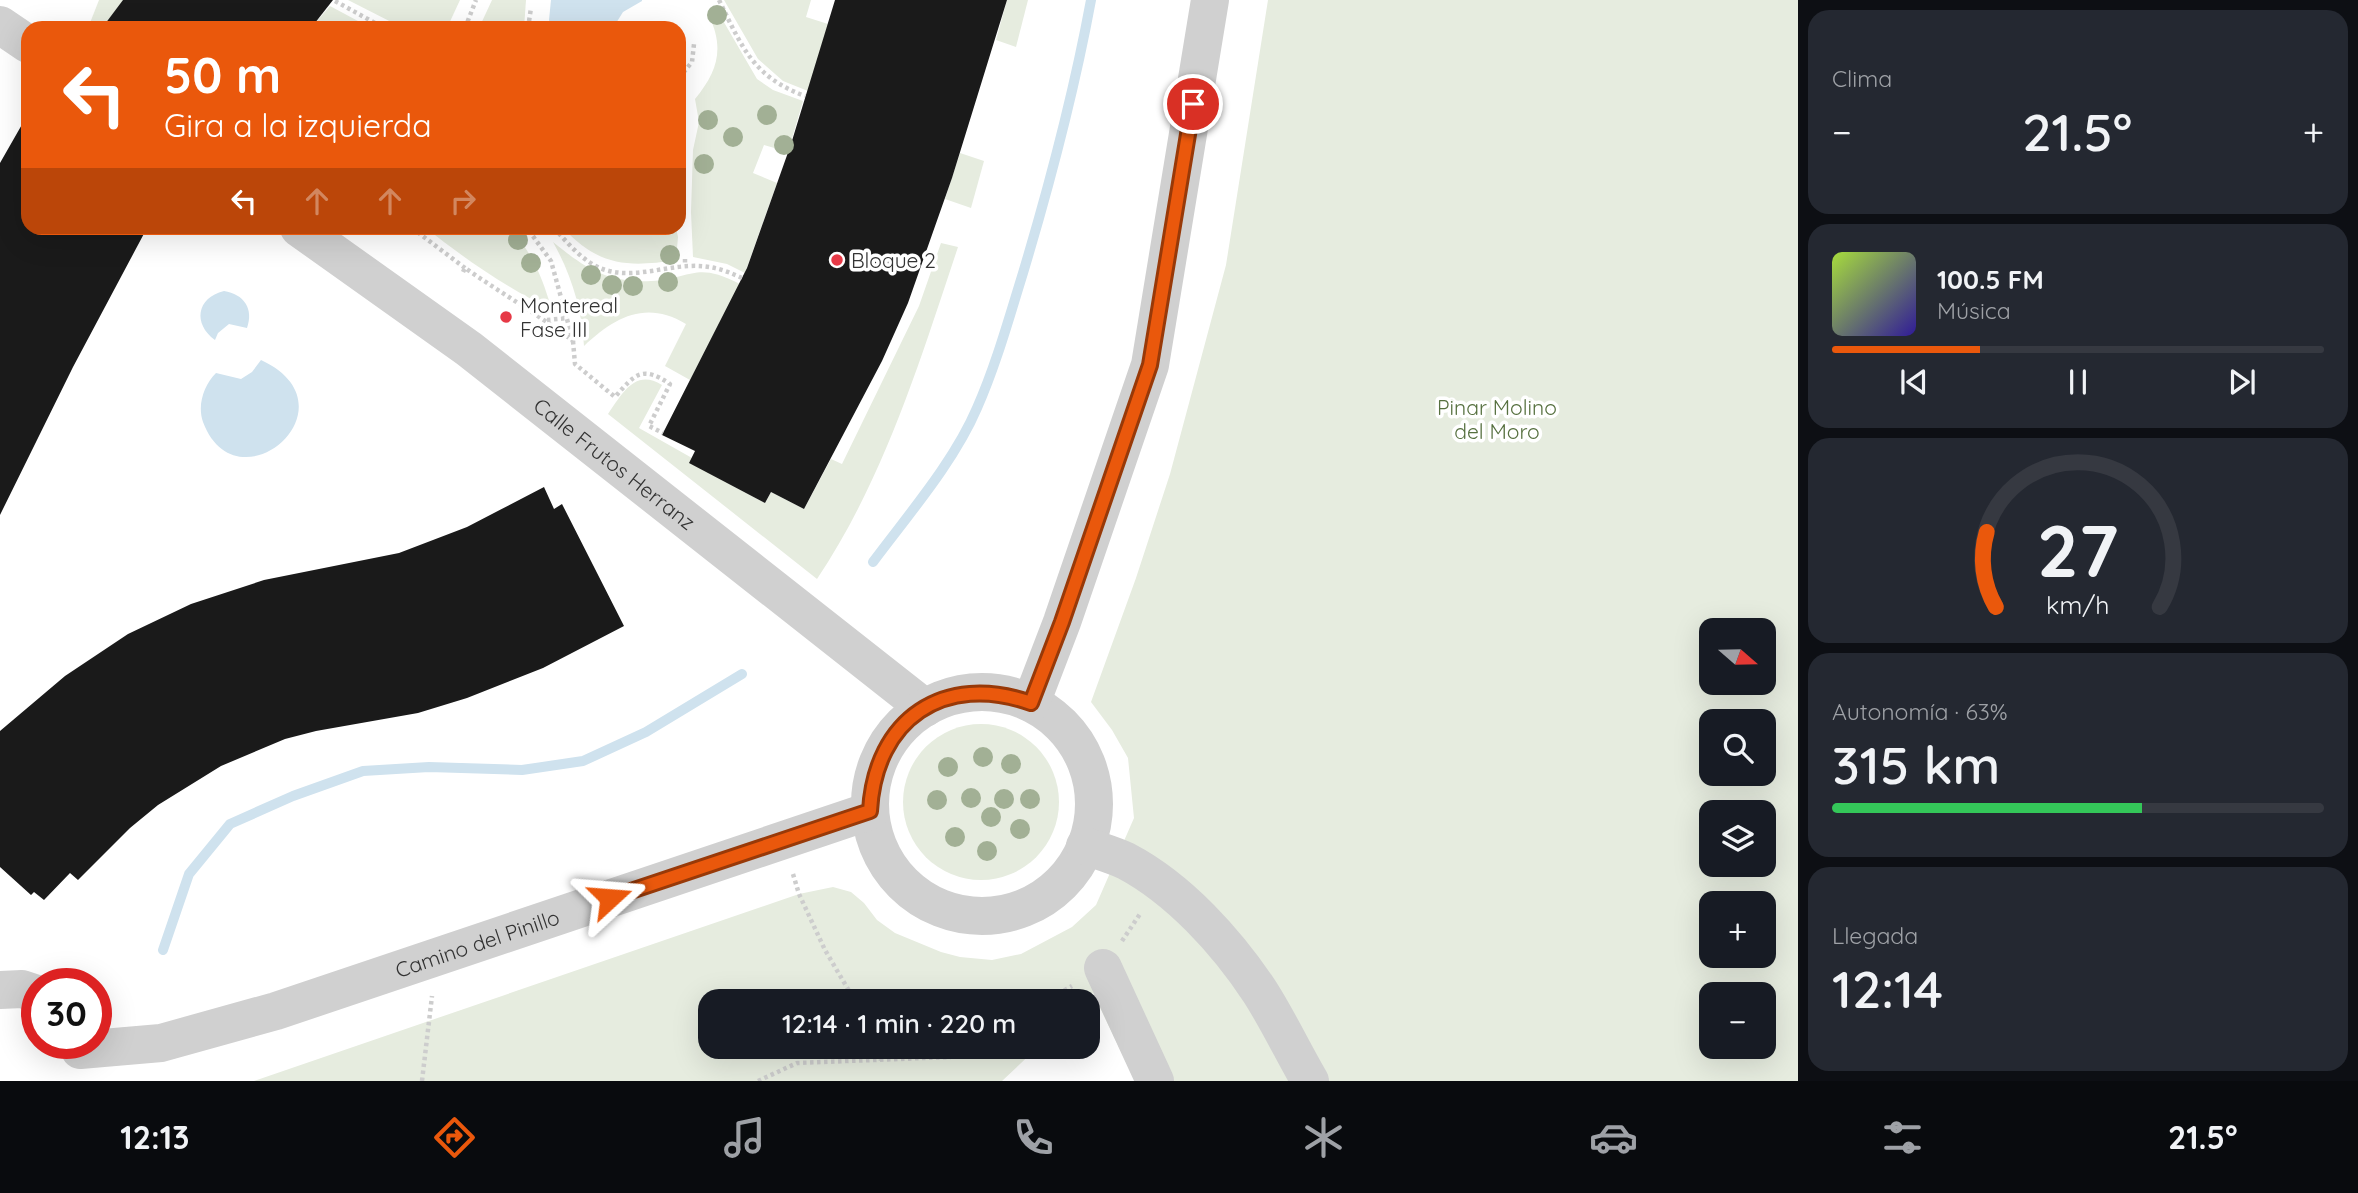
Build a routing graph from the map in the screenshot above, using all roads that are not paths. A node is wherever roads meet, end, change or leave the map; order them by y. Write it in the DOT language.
graph roads {
  1 [pos="1210,0"];
  2 [pos="0,25"];
  3 [pos="21,39"];
  4 [pos="309,235"];
  5 [pos="1031,703"];
  6 [pos="925,708"];
  7 [pos="870,811"];
  8 [pos="1085,846"];
  9 [pos="1102,968"];
  10 [pos="21,989"];
  11 [pos="0,990"];
  12 [pos="112,1052"];
  13 [pos="1155,1081"];
  14 [pos="1310,1081"];
  1 -- 5 [label="street"];
  2 -- 3 [label="street"];
  4 -- 6 [label="street, Calle Frutos Herranz"];
  5 -- 6 [label="street"];
  5 -- 8 [label="street"];
  6 -- 7 [label="street"];
  7 -- 8 [label="street"];
  7 -- 12 [label="street, Camino del Pinillo"];
  8 -- 14 [label="street"];
  9 -- 13 [label="street"];
  10 -- 11 [label="street"];
}
